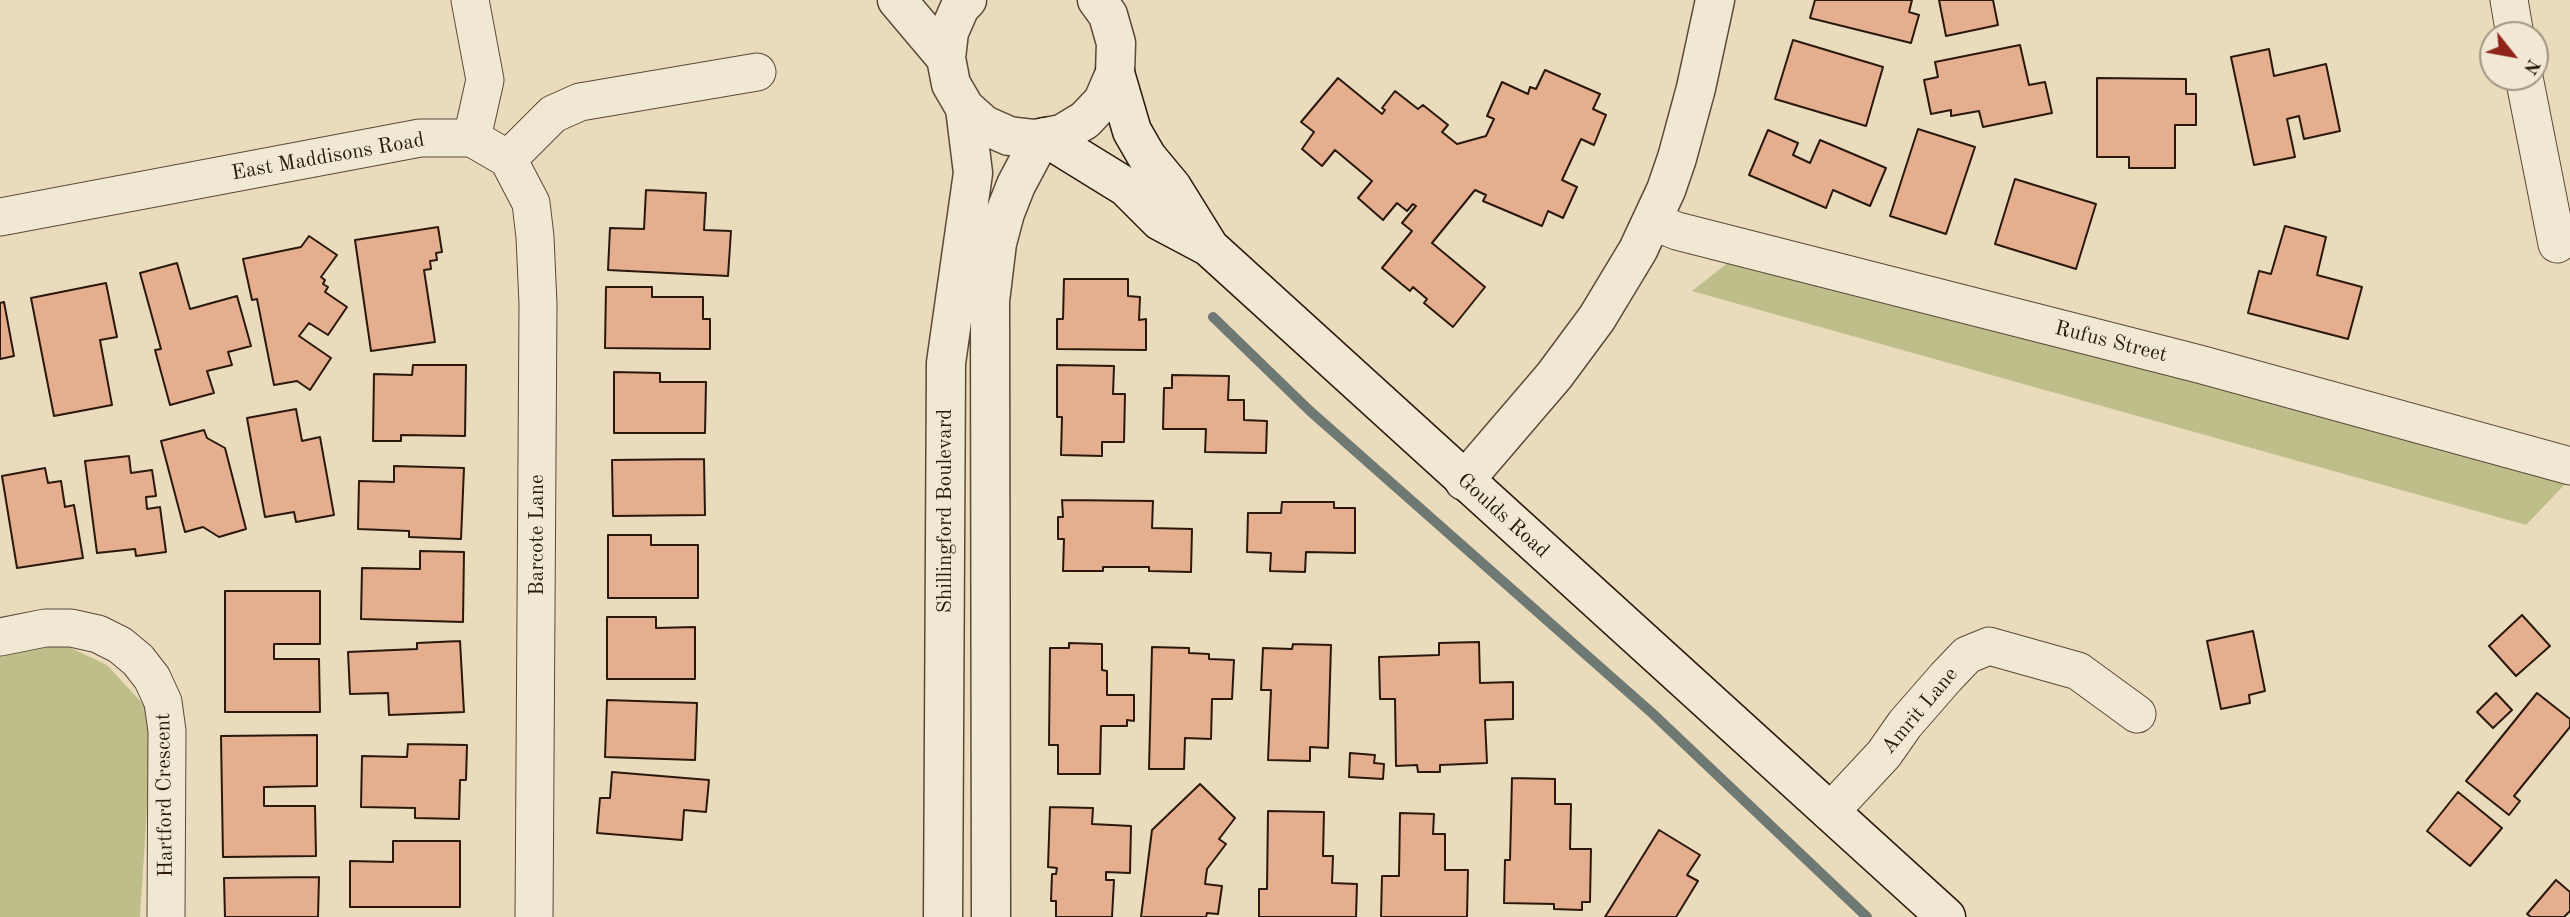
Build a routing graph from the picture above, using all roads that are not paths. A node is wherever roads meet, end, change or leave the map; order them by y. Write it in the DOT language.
graph roads {
  1 [pos="470,0"];
  2 [pos="897,0"];
  3 [pos="967,0"];
  4 [pos="1715,0"];
  5 [pos="2508,0"];
  6 [pos="1100,2"];
  7 [pos="2512,21"];
  8 [pos="946,58"];
  9 [pos="757,72"];
  10 [pos="1115,73"];
  11 [pos="2527,91"];
  12 [pos="965,108"];
  13 [pos="472,138"];
  14 [pos="1043,138"];
  15 [pos="508,159"];
  16 [pos="0,217"];
  17 [pos="1652,221"];
  18 [pos="2557,244"];
  19 [pos="1209,247"];
  20 [pos="2570,466"];
  21 [pos="1464,481"];
  22 [pos="0,637"];
  23 [pos="2137,713"];
  24 [pos="1830,812"];
  25 [pos="166,917"];
  26 [pos="534,917"];
  27 [pos="943,917"];
  28 [pos="991,917"];
  29 [pos="1946,917"];
  1 -- 13 [label="street"];
  2 -- 8 [label="street"];
  3 -- 8 [label="street"];
  4 -- 17 [label="street"];
  5 -- 7 [label="street"];
  6 -- 10 [label="street"];
  8 -- 12 [label="street"];
  9 -- 15 [label="street"];
  10 -- 14 [label="street"];
  10 -- 19 [label="street"];
  11 -- 18 [label="street"];
  12 -- 14 [label="street"];
  12 -- 27 [label="street, Shillingford Boulevard"];
  13 -- 15 [label="street"];
  13 -- 16 [label="street, East Maddisons Road"];
  14 -- 19 [label="street, Goulds Road"];
  14 -- 28 [label="street"];
  15 -- 26 [label="street, Barcote Lane"];
  17 -- 20 [label="street, Rufus Street"];
  17 -- 21 [label="street"];
  19 -- 21 [label="street, Goulds Road"];
  21 -- 24 [label="street, Goulds Road"];
  22 -- 25 [label="street, Hartford Crescent"];
  23 -- 24 [label="street, Amrit Lane"];
  24 -- 29 [label="street, Goulds Road"];
}
